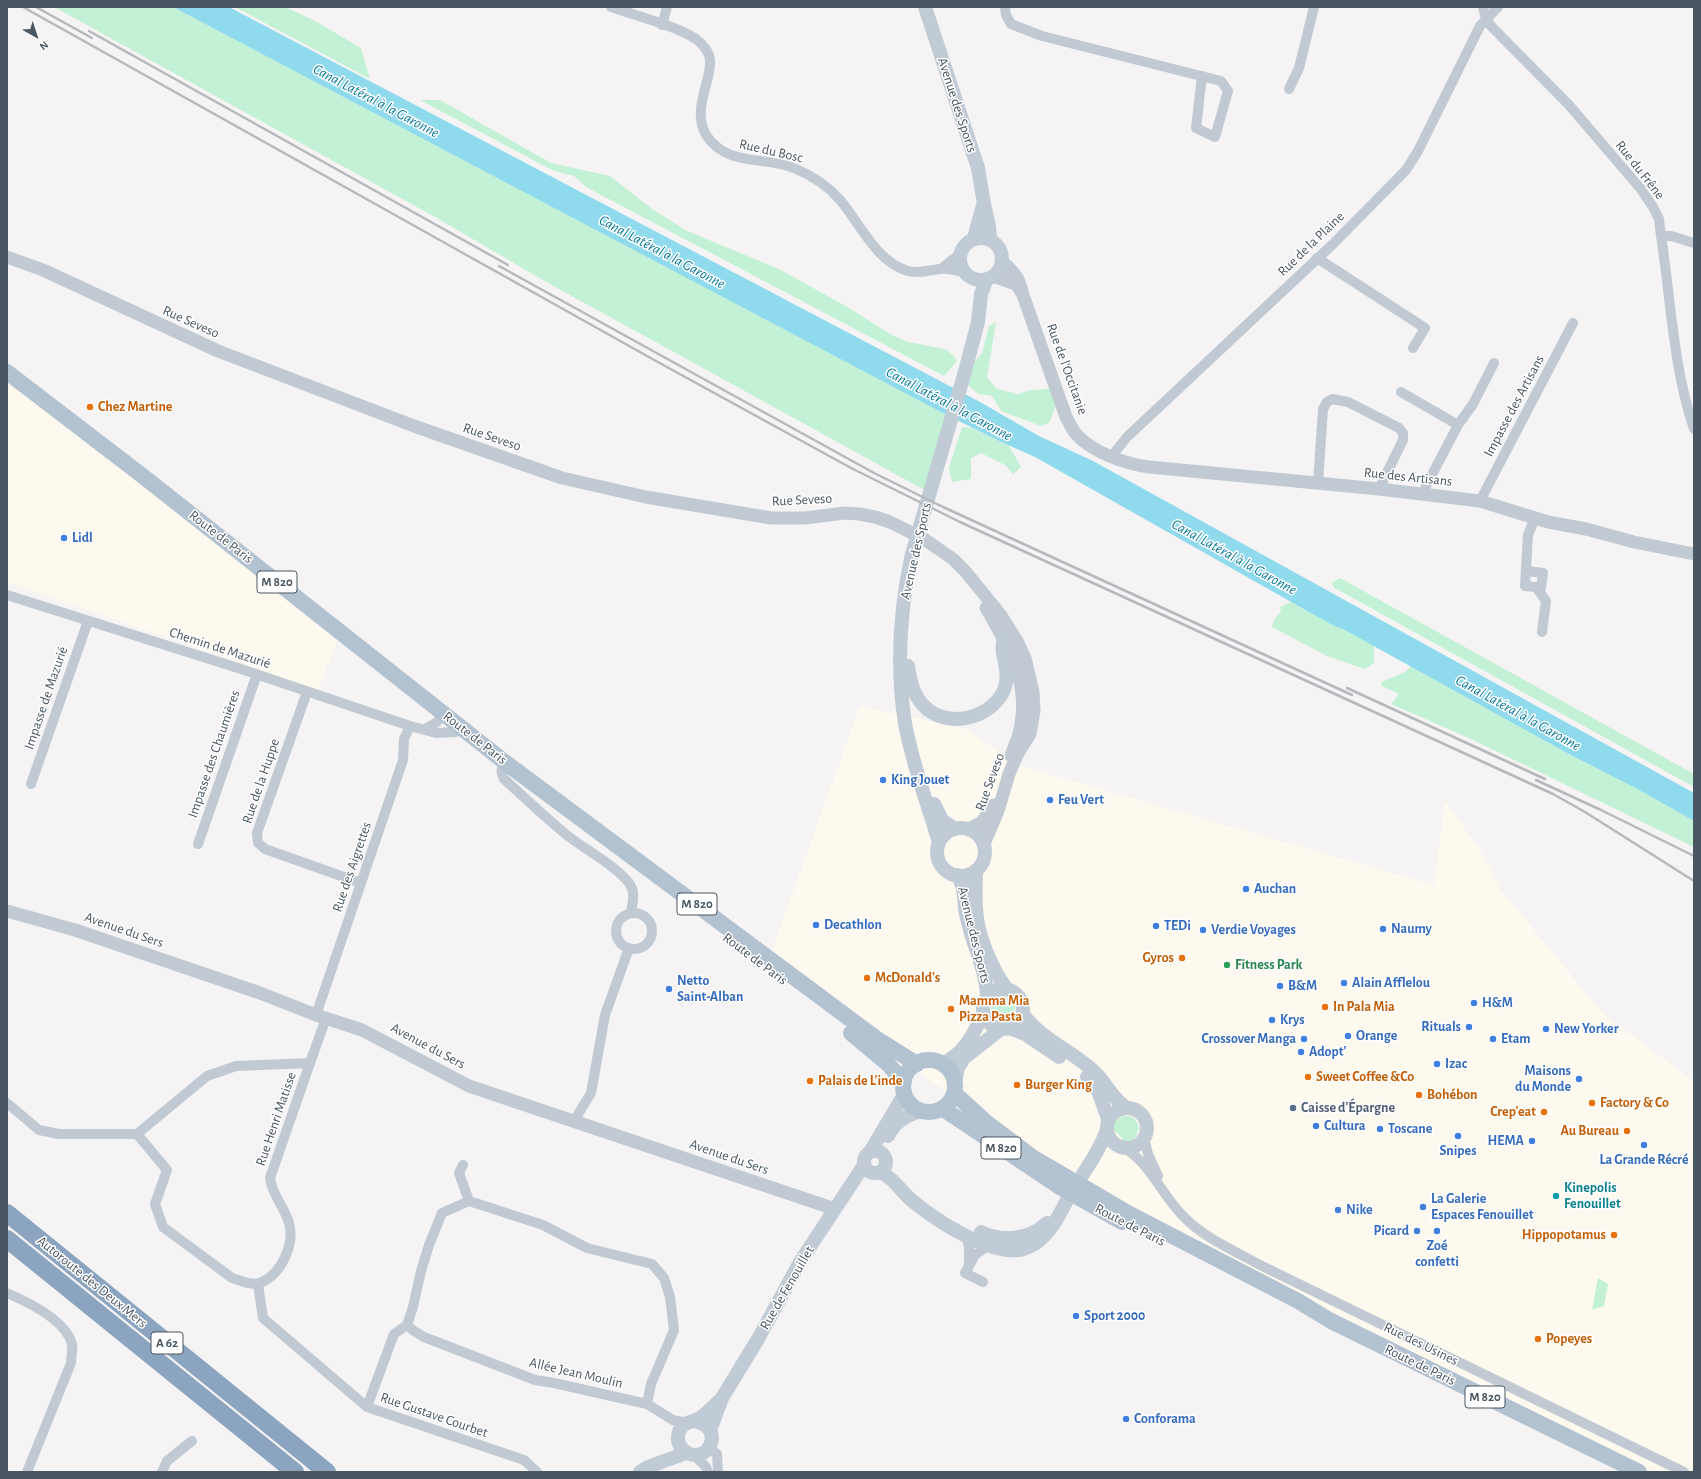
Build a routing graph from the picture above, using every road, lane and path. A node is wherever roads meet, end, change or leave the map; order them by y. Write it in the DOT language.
graph roads {
  1 [pos="612,7"];
  2 [pos="667,7"];
  3 [pos="925,7"];
  4 [pos="1005,7"];
  5 [pos="1314,7"];
  6 [pos="1483,7"];
  7 [pos="1498,7"];
  8 [pos="1486,19"];
  9 [pos="662,25"];
  10 [pos="1202,76"];
  11 [pos="1289,89"];
  12 [pos="984,204"];
  13 [pos="1661,236"];
  14 [pos="974,238"];
  15 [pos="990,239"];
  16 [pos="1694,243"];
  17 [pos="960,253"];
  18 [pos="7,257"];
  19 [pos="1317,258"];
  20 [pos="1002,261"];
  21 [pos="941,269"];
  22 [pos="968,275"];
  23 [pos="990,278"];
  24 [pos="1023,294"];
  25 [pos="979,305"];
  26 [pos="1573,323"];
  27 [pos="1413,348"];
  28 [pos="1494,363"];
  29 [pos="7,372"];
  30 [pos="1401,392"];
  31 [pos="1458,424"];
  32 [pos="1694,429"];
  33 [pos="1114,458"];
  34 [pos="1318,484"];
  35 [pos="1379,489"];
  36 [pos="1423,494"];
  37 [pos="1480,501"];
  38 [pos="1535,518"];
  39 [pos="1694,554"];
  40 [pos="1527,571"];
  41 [pos="974,583"];
  42 [pos="1536,587"];
  43 [pos="7,595"];
  44 [pos="902,615"];
  45 [pos="88,621"];
  46 [pos="1542,632"];
  47 [pos="1004,639"];
  48 [pos="257,674"];
  49 [pos="902,690"];
  50 [pos="306,692"];
  51 [pos="444,713"];
  52 [pos="410,726"];
  53 [pos="460,727"];
  54 [pos="424,730"];
  55 [pos="503,768"];
  56 [pos="31,784"];
  57 [pos="546,793"];
  58 [pos="962,829"];
  59 [pos="939,843"];
  60 [pos="198,844"];
  61 [pos="984,844"];
  62 [pos="976,870"];
  63 [pos="957,875"];
  64 [pos="361,883"];
  65 [pos="7,911"];
  66 [pos="631,912"];
  67 [pos="629,948"];
  68 [pos="1007,989"];
  69 [pos="987,996"];
  70 [pos="983,1013"];
  71 [pos="1022,1014"];
  72 [pos="321,1017"];
  73 [pos="1005,1028"];
  74 [pos="310,1063"];
  75 [pos="917,1064"];
  76 [pos="942,1064"];
  77 [pos="905,1088"];
  78 [pos="954,1088"];
  79 [pos="7,1103"];
  80 [pos="942,1108"];
  81 [pos="1127,1108"];
  82 [pos="922,1111"];
  83 [pos="574,1121"];
  84 [pos="1107,1126"];
  85 [pos="137,1134"];
  86 [pos="1144,1138"];
  87 [pos="1122,1148"];
  88 [pos="1091,1162"];
  89 [pos="875,1163"];
  90 [pos="463,1165"];
  91 [pos="1064,1182"];
  92 [pos="1169,1199"];
  93 [pos="469,1201"];
  94 [pos="835,1209"];
  95 [pos="1061,1209"];
  96 [pos="7,1214"];
  97 [pos="966,1235"];
  98 [pos="7,1239"];
  99 [pos="989,1245"];
  100 [pos="968,1268"];
  101 [pos="983,1282"];
  102 [pos="258,1284"];
  103 [pos="7,1294"];
  104 [pos="407,1324"];
  105 [pos="722,1398"];
  106 [pos="647,1404"];
  107 [pos="368,1407"];
  108 [pos="685,1421"];
  109 [pos="709,1428"];
  110 [pos="678,1437"];
  111 [pos="192,1440"];
  112 [pos="713,1451"];
  113 [pos="690,1454"];
  114 [pos="644,1470"];
  115 [pos="28,1472"];
  116 [pos="162,1472"];
  117 [pos="295,1472"];
  118 [pos="327,1472"];
  119 [pos="537,1472"];
  120 [pos="708,1472"];
  121 [pos="718,1472"];
  122 [pos="1639,1472"];
  123 [pos="1684,1472"];
  1 -- 9 [label="street, Rue du Bosc"];
  2 -- 9 [label="street"];
  3 -- 12 [label="main road, Avenue des Sports"];
  4 -- 10 [label="street"];
  5 -- 11 [label="street"];
  6 -- 8 [label="street"];
  7 -- 8 [label="street, Rue de la Plaine"];
  8 -- 13 [label="street, Rue du Frêne"];
  8 -- 19 [label="street, Rue de la Plaine"];
  9 -- 21 [label="street, Rue du Bosc"];
  10 -- 10 [label="street"];
  12 -- 14 [label="main road, Avenue des Sports"];
  12 -- 15 [label="main road, Avenue des Sports"];
  13 -- 16 [label="street"];
  13 -- 32 [label="street, Rue du Frêne"];
  14 -- 15 [label="main road"];
  14 -- 17 [label="main road"];
  15 -- 20 [label="main road"];
  17 -- 21 [label="street"];
  17 -- 22 [label="main road"];
  18 -- 41 [label="street, Rue Seveso"];
  19 -- 27 [label="street"];
  19 -- 33 [label="street, Rue de la Plaine"];
  20 -- 23 [label="main road"];
  20 -- 24 [label="street, Rue de l'Occitanie"];
  21 -- 22 [label="street, Rue du Bosc"];
  22 -- 23 [label="main road"];
  22 -- 25 [label="main road"];
  23 -- 24 [label="street"];
  23 -- 25 [label="main road"];
  24 -- 33 [label="street, Rue de l'Occitanie"];
  25 -- 44 [label="main road, Avenue des Sports"];
  26 -- 37 [label="street, Impasse des Artisans"];
  28 -- 31 [label="street"];
  29 -- 51 [label="main road, Route de Paris / M 820"];
  30 -- 31 [label="street"];
  31 -- 36 [label="street"];
  33 -- 34 [label="street, Rue des Artisans"];
  34 -- 35 [label="street, Rue des Artisans"];
  34 -- 35 [label="street"];
  35 -- 36 [label="street, Rue des Artisans"];
  36 -- 37 [label="street, Rue des Artisans"];
  37 -- 38 [label="street, Rue des Artisans"];
  38 -- 39 [label="street, Rue des Artisans"];
  38 -- 40 [label="street"];
  40 -- 42 [label="street"];
  40 -- 42 [label="street"];
  41 -- 47 [label="street, Rue Seveso"];
  41 -- 61 [label="street, Rue Seveso"];
  42 -- 46 [label="street"];
  43 -- 45 [label="street, Chemin de Mazurié"];
  44 -- 47 [label="main road"];
  44 -- 49 [label="main road, Avenue des Sports"];
  45 -- 48 [label="street, Chemin de Mazurié"];
  45 -- 56 [label="street, Impasse de Mazurié"];
  47 -- 58 [label="street, Rue Seveso"];
  48 -- 50 [label="street, Chemin de Mazurié"];
  48 -- 60 [label="street, Impasse des Chaumières"];
  49 -- 58 [label="main road, Avenue des Sports"];
  49 -- 59 [label="main road, Avenue des Sports"];
  50 -- 52 [label="street, Chemin de Mazurié"];
  50 -- 64 [label="street, Rue de la Huppe"];
  51 -- 53 [label="main road, Route de Paris / M 820"];
  51 -- 54 [label="street"];
  52 -- 54 [label="street, Chemin de Mazurié"];
  52 -- 64 [label="street, Rue des Aigrettes"];
  53 -- 54 [label="street, Chemin de Mazurié"];
  53 -- 55 [label="main road, Route de Paris / M 820"];
  55 -- 57 [label="main road, Route de Paris / M 820"];
  55 -- 66 [label="street"];
  57 -- 75 [label="main road, Route de Paris / M 820"];
  57 -- 77 [label="main road, Route de Paris / M 820"];
  58 -- 59 [label="main road"];
  58 -- 61 [label="main road"];
  59 -- 63 [label="main road"];
  61 -- 62 [label="main road"];
  62 -- 63 [label="main road"];
  62 -- 68 [label="main road, Avenue des Sports"];
  63 -- 69 [label="main road, Avenue des Sports"];
  64 -- 72 [label="street, Rue des Aigrettes"];
  65 -- 72 [label="street, Avenue du Sers"];
  66 -- 67 [label="street"];
  66 -- 67 [label="street"];
  67 -- 83 [label="street"];
  68 -- 69 [label="main road"];
  68 -- 71 [label="main road"];
  69 -- 70 [label="main road"];
  70 -- 73 [label="main road"];
  70 -- 76 [label="main road"];
  71 -- 73 [label="main road"];
  71 -- 81 [label="main road"];
  72 -- 74 [label="street, Rue des Aigrettes"];
  72 -- 83 [label="street, Avenue du Sers"];
  73 -- 78 [label="main road"];
  73 -- 84 [label="main road"];
  74 -- 85 [label="street"];
  74 -- 102 [label="street, Rue Henri Matisse"];
  75 -- 76 [label="main road"];
  75 -- 77 [label="main road"];
  76 -- 78 [label="main road"];
  77 -- 82 [label="main road"];
  77 -- 89 [label="main road"];
  78 -- 80 [label="main road"];
  78 -- 91 [label="main road, Route de Paris / M 820"];
  79 -- 85 [label="street"];
  80 -- 82 [label="main road"];
  80 -- 91 [label="main road, Route de Paris / M 820"];
  81 -- 84 [label="main road"];
  81 -- 86 [label="main road"];
  82 -- 89 [label="main road"];
  83 -- 94 [label="street, Avenue du Sers"];
  84 -- 87 [label="main road"];
  84 -- 88 [label="main road"];
  85 -- 102 [label="street"];
  86 -- 87 [label="main road"];
  86 -- 92 [label="street, Rue des Usines"];
  87 -- 88 [label="main road"];
  87 -- 92 [label="street, Rue des Usines"];
  88 -- 95 [label="main road"];
  89 -- 94 [label="main road, Rue de Fenouillet"];
  89 -- 95 [label="main road"];
  89 -- 97 [label="main road"];
  90 -- 93 [label="street"];
  91 -- 122 [label="main road, Route de Paris / M 820"];
  92 -- 123 [label="street, Rue des Usines"];
  93 -- 104 [label="street"];
  93 -- 106 [label="street"];
  94 -- 105 [label="main road, Rue de Fenouillet"];
  95 -- 99 [label="main road"];
  96 -- 118 [label="highway, Autoroute des Deux Mers / A 62"];
  97 -- 99 [label="main road"];
  97 -- 100 [label="street"];
  98 -- 117 [label="highway, Autoroute des Deux Mers / A 62"];
  99 -- 100 [label="street"];
  100 -- 101 [label="street"];
  102 -- 107 [label="street, Rue Gustave Courbet"];
  103 -- 115 [label="street"];
  104 -- 106 [label="street, Allée Jean Moulin"];
  104 -- 107 [label="street"];
  105 -- 108 [label="main road, Rue de Fenouillet"];
  105 -- 109 [label="main road, Rue de Fenouillet"];
  106 -- 108 [label="street, Allée Jean Moulin"];
  107 -- 119 [label="street, Rue Gustave Courbet"];
  108 -- 109 [label="main road"];
  108 -- 110 [label="main road, Rue de Fenouillet"];
  109 -- 112 [label="main road, Rue de Fenouillet"];
  110 -- 113 [label="main road"];
  110 -- 114 [label="main road, Rue de Fenouillet"];
  111 -- 116 [label="street"];
  112 -- 113 [label="main road, Rue de Fenouillet"];
  112 -- 121 [label="street"];
  113 -- 114 [label="main road, Rue de Fenouillet"];
  113 -- 120 [label="street"];
}
